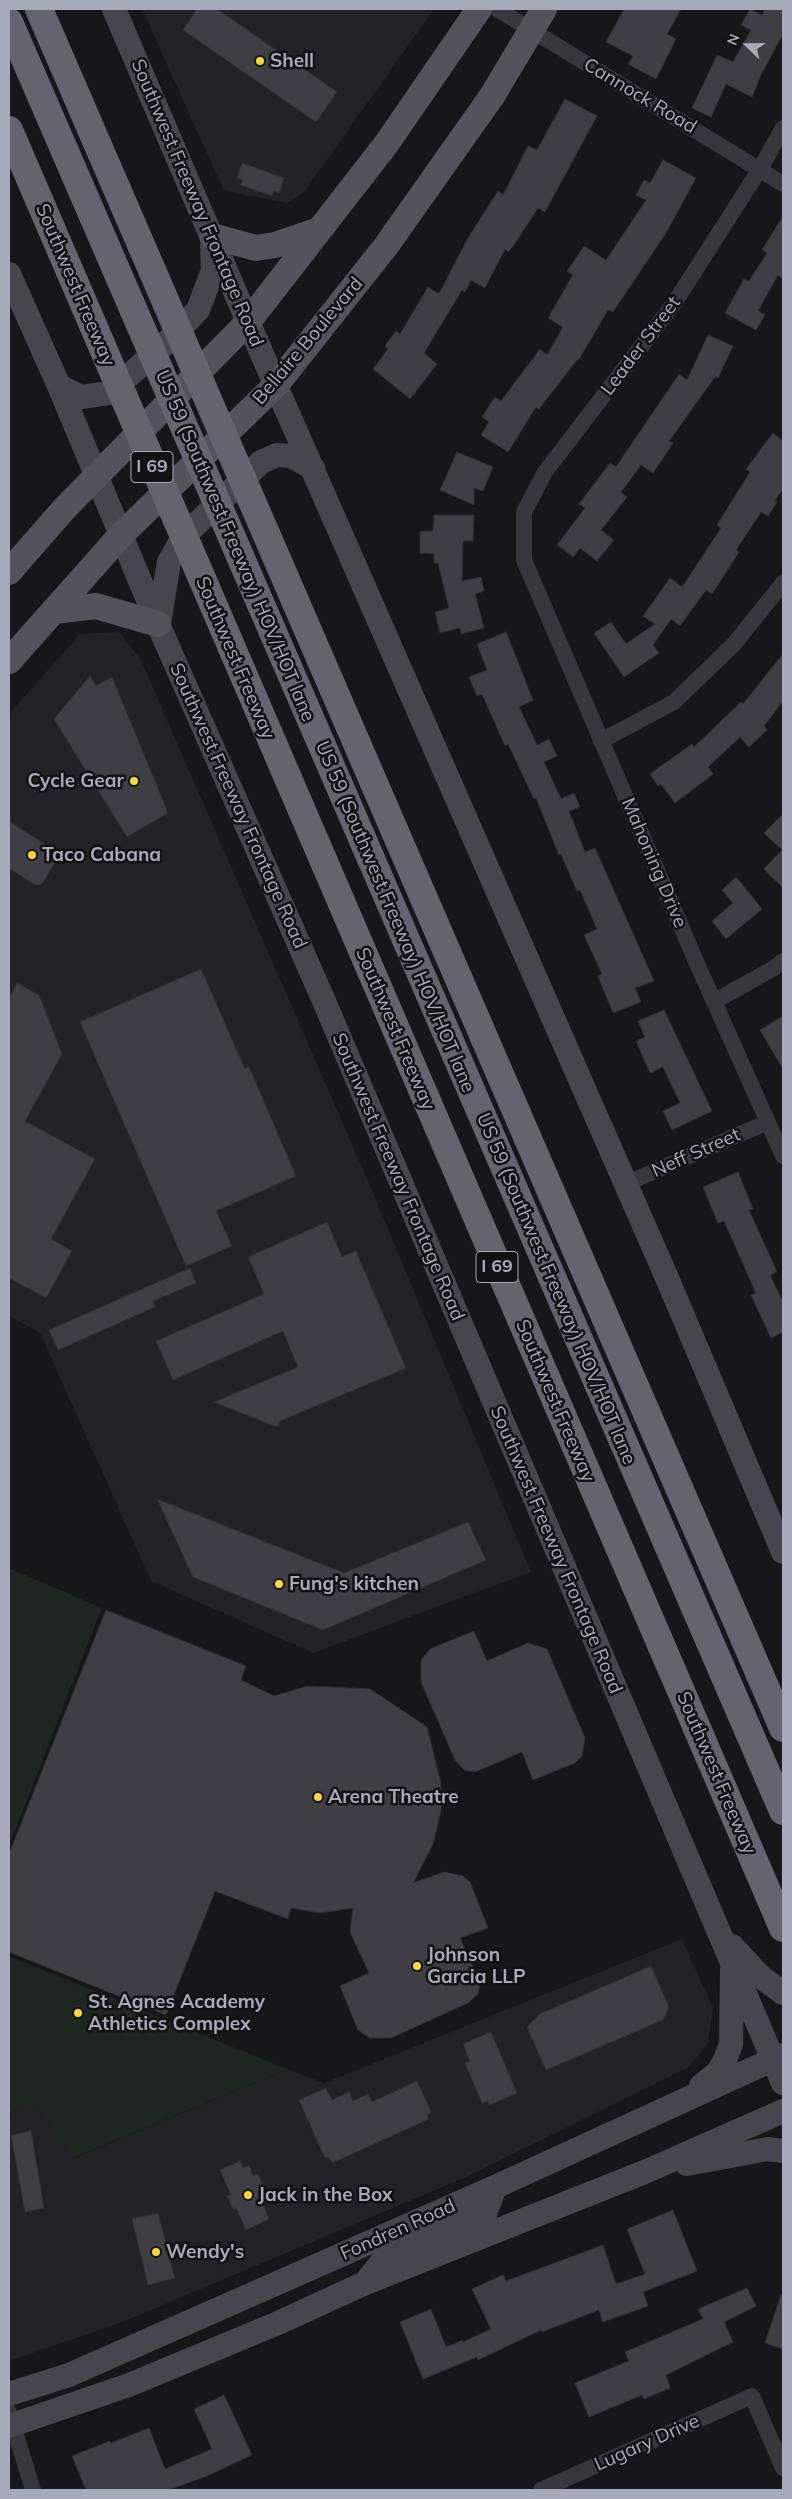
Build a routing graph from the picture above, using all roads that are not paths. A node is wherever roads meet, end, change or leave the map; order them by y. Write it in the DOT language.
graph roads {
  1 [pos="39,9"];
  2 [pos="114,9"];
  3 [pos="478,9"];
  4 [pos="497,9"];
  5 [pos="538,19"];
  6 [pos="9,22"];
  7 [pos="783,128"];
  8 [pos="9,130"];
  9 [pos="760,169"];
  10 [pos="783,184"];
  11 [pos="319,230"];
  12 [pos="212,236"];
  13 [pos="9,274"];
  14 [pos="248,322"];
  15 [pos="276,385"];
  16 [pos="59,386"];
  17 [pos="313,468"];
  18 [pos="96,476"];
  19 [pos="122,534"];
  20 [pos="528,570"];
  21 [pos="9,572"];
  22 [pos="783,583"];
  23 [pos="54,611"];
  24 [pos="158,624"];
  25 [pos="9,661"];
  26 [pos="601,741"];
  27 [pos="783,961"];
  28 [pos="715,1002"];
  29 [pos="768,1122"];
  30 [pos="783,1156"];
  31 [pos="625,1184"];
  32 [pos="783,1552"];
  33 [pos="783,1728"];
  34 [pos="783,1812"];
  35 [pos="782,1926"];
  36 [pos="722,1936"];
  37 [pos="732,1959"];
  38 [pos="783,1993"];
  39 [pos="778,2057"];
  40 [pos="783,2083"];
  41 [pos="685,2099"];
  42 [pos="783,2112"];
  43 [pos="783,2152"];
  44 [pos="637,2175"];
  45 [pos="495,2187"];
  46 [pos="364,2284"];
  47 [pos="9,2394"];
  48 [pos="10,2421"];
  49 [pos="783,2468"];
  50 [pos="33,2490"];
  51 [pos="541,2490"];
  1 -- 33 [label="highway"];
  2 -- 12 [label="main road, Southwest Freeway Frontage Road"];
  3 -- 11 [label="main road"];
  4 -- 5 [label="street, Cannock Road"];
  5 -- 9 [label="street, Cannock Road"];
  5 -- 15 [label="main road, Bellaire Boulevard"];
  6 -- 34 [label="highway, US 59 (Southwest Freeway) HOV/HOT lane"];
  7 -- 9 [label="street, Leader Street"];
  8 -- 35 [label="highway, Southwest Freeway / I 69"];
  9 -- 10 [label="street, Cannock Road"];
  9 -- 20 [label="street, Leader Street"];
  11 -- 12 [label="main road"];
  11 -- 14 [label="main road"];
  12 -- 14 [label="main road, Southwest Freeway Frontage Road"];
  12 -- 16 [label="main road"];
  13 -- 16 [label="main road, Southwest Freeway Frontage Road"];
  14 -- 15 [label="main road, Southwest Freeway Frontage Road"];
  14 -- 18 [label="main road"];
  15 -- 17 [label="main road, Southwest Freeway Frontage Road"];
  15 -- 19 [label="main road, Bellaire Boulevard"];
  16 -- 18 [label="main road, Southwest Freeway Frontage Road"];
  17 -- 24 [label="main road"];
  17 -- 31 [label="main road, Southwest Freeway Frontage Road"];
  18 -- 19 [label="main road, Southwest Freeway Frontage Road"];
  18 -- 21 [label="main road"];
  19 -- 23 [label="main road, Bellaire Boulevard"];
  19 -- 24 [label="main road, Southwest Freeway Frontage Road"];
  20 -- 26 [label="street, Mahoning Drive"];
  22 -- 26 [label="street"];
  23 -- 24 [label="main road"];
  23 -- 25 [label="main road, Bellaire Boulevard"];
  24 -- 36 [label="main road, Southwest Freeway Frontage Road"];
  26 -- 28 [label="street, Mahoning Drive"];
  27 -- 28 [label="street"];
  28 -- 29 [label="street, Mahoning Drive"];
  29 -- 30 [label="street, Mahoning Drive"];
  29 -- 31 [label="street, Neff Street"];
  31 -- 32 [label="main road, Southwest Freeway Frontage Road"];
  36 -- 37 [label="main road, Southwest Freeway Frontage Road"];
  36 -- 38 [label="main road"];
  37 -- 39 [label="main road, Southwest Freeway Frontage Road"];
  37 -- 41 [label="main road"];
  39 -- 40 [label="main road, Southwest Freeway Frontage Road"];
  39 -- 41 [label="main road, Fondren Road"];
  41 -- 45 [label="main road, Fondren Road"];
  42 -- 44 [label="main road, Fondren Road"];
  43 -- 44 [label="main road"];
  44 -- 46 [label="main road, Fondren Road"];
  45 -- 46 [label="main road"];
  45 -- 47 [label="main road, Fondren Road"];
  46 -- 48 [label="main road, Fondren Road"];
  48 -- 50 [label="street"];
  49 -- 51 [label="street, Lugary Drive"];
}
